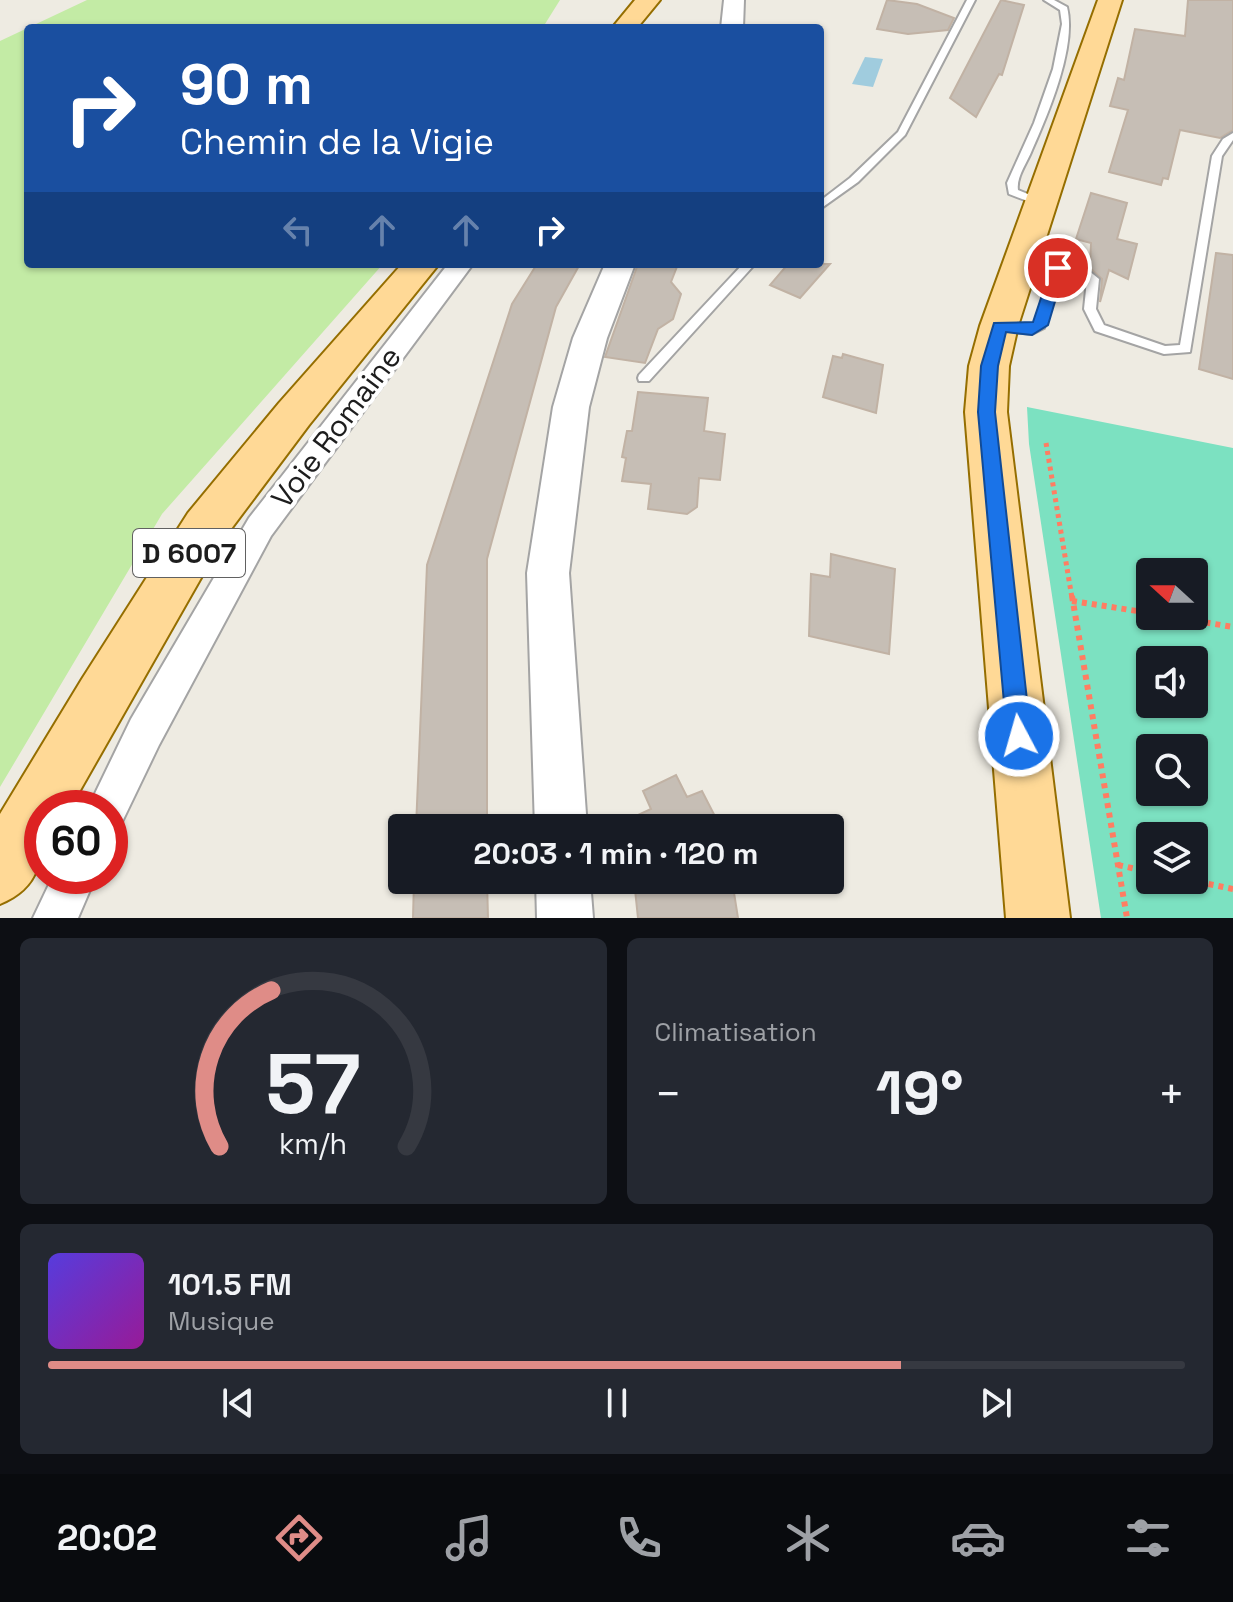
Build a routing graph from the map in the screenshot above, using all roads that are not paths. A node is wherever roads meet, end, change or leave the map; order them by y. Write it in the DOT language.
graph roads {
  1 [pos="648,0"];
  2 [pos="734,0"];
  3 [pos="971,0"];
  4 [pos="1048,0"];
  5 [pos="1110,0"];
  6 [pos="627,24"];
  7 [pos="732,24"];
  8 [pos="1233,136"];
  9 [pos="824,203"];
  10 [pos="1042,203"];
  11 [pos="418,268"];
  12 [pos="458,268"];
  13 [pos="618,268"];
  14 [pos="745,268"];
  15 [pos="999,326"];
  16 [pos="644,378"];
  17 [pos="117,790"];
  18 [pos="560,814"];
  19 [pos="0,873"];
  20 [pos="66,894"];
  21 [pos="564,894"];
  22 [pos="55,918"];
  23 [pos="565,918"];
  24 [pos="1038,918"];
  1 -- 6 [label="main road"];
  2 -- 7 [label="street"];
  3 -- 9 [label="lane"];
  4 -- 10 [label="lane"];
  5 -- 10 [label="main road"];
  8 -- 15 [label="lane"];
  10 -- 15 [label="main road"];
  11 -- 19 [label="main road, D 6007"];
  12 -- 17 [label="street, Voie Romaine"];
  13 -- 18 [label="street"];
  14 -- 16 [label="lane"];
  15 -- 24 [label="main road"];
  20 -- 22 [label="street"];
  21 -- 23 [label="street"];
}
